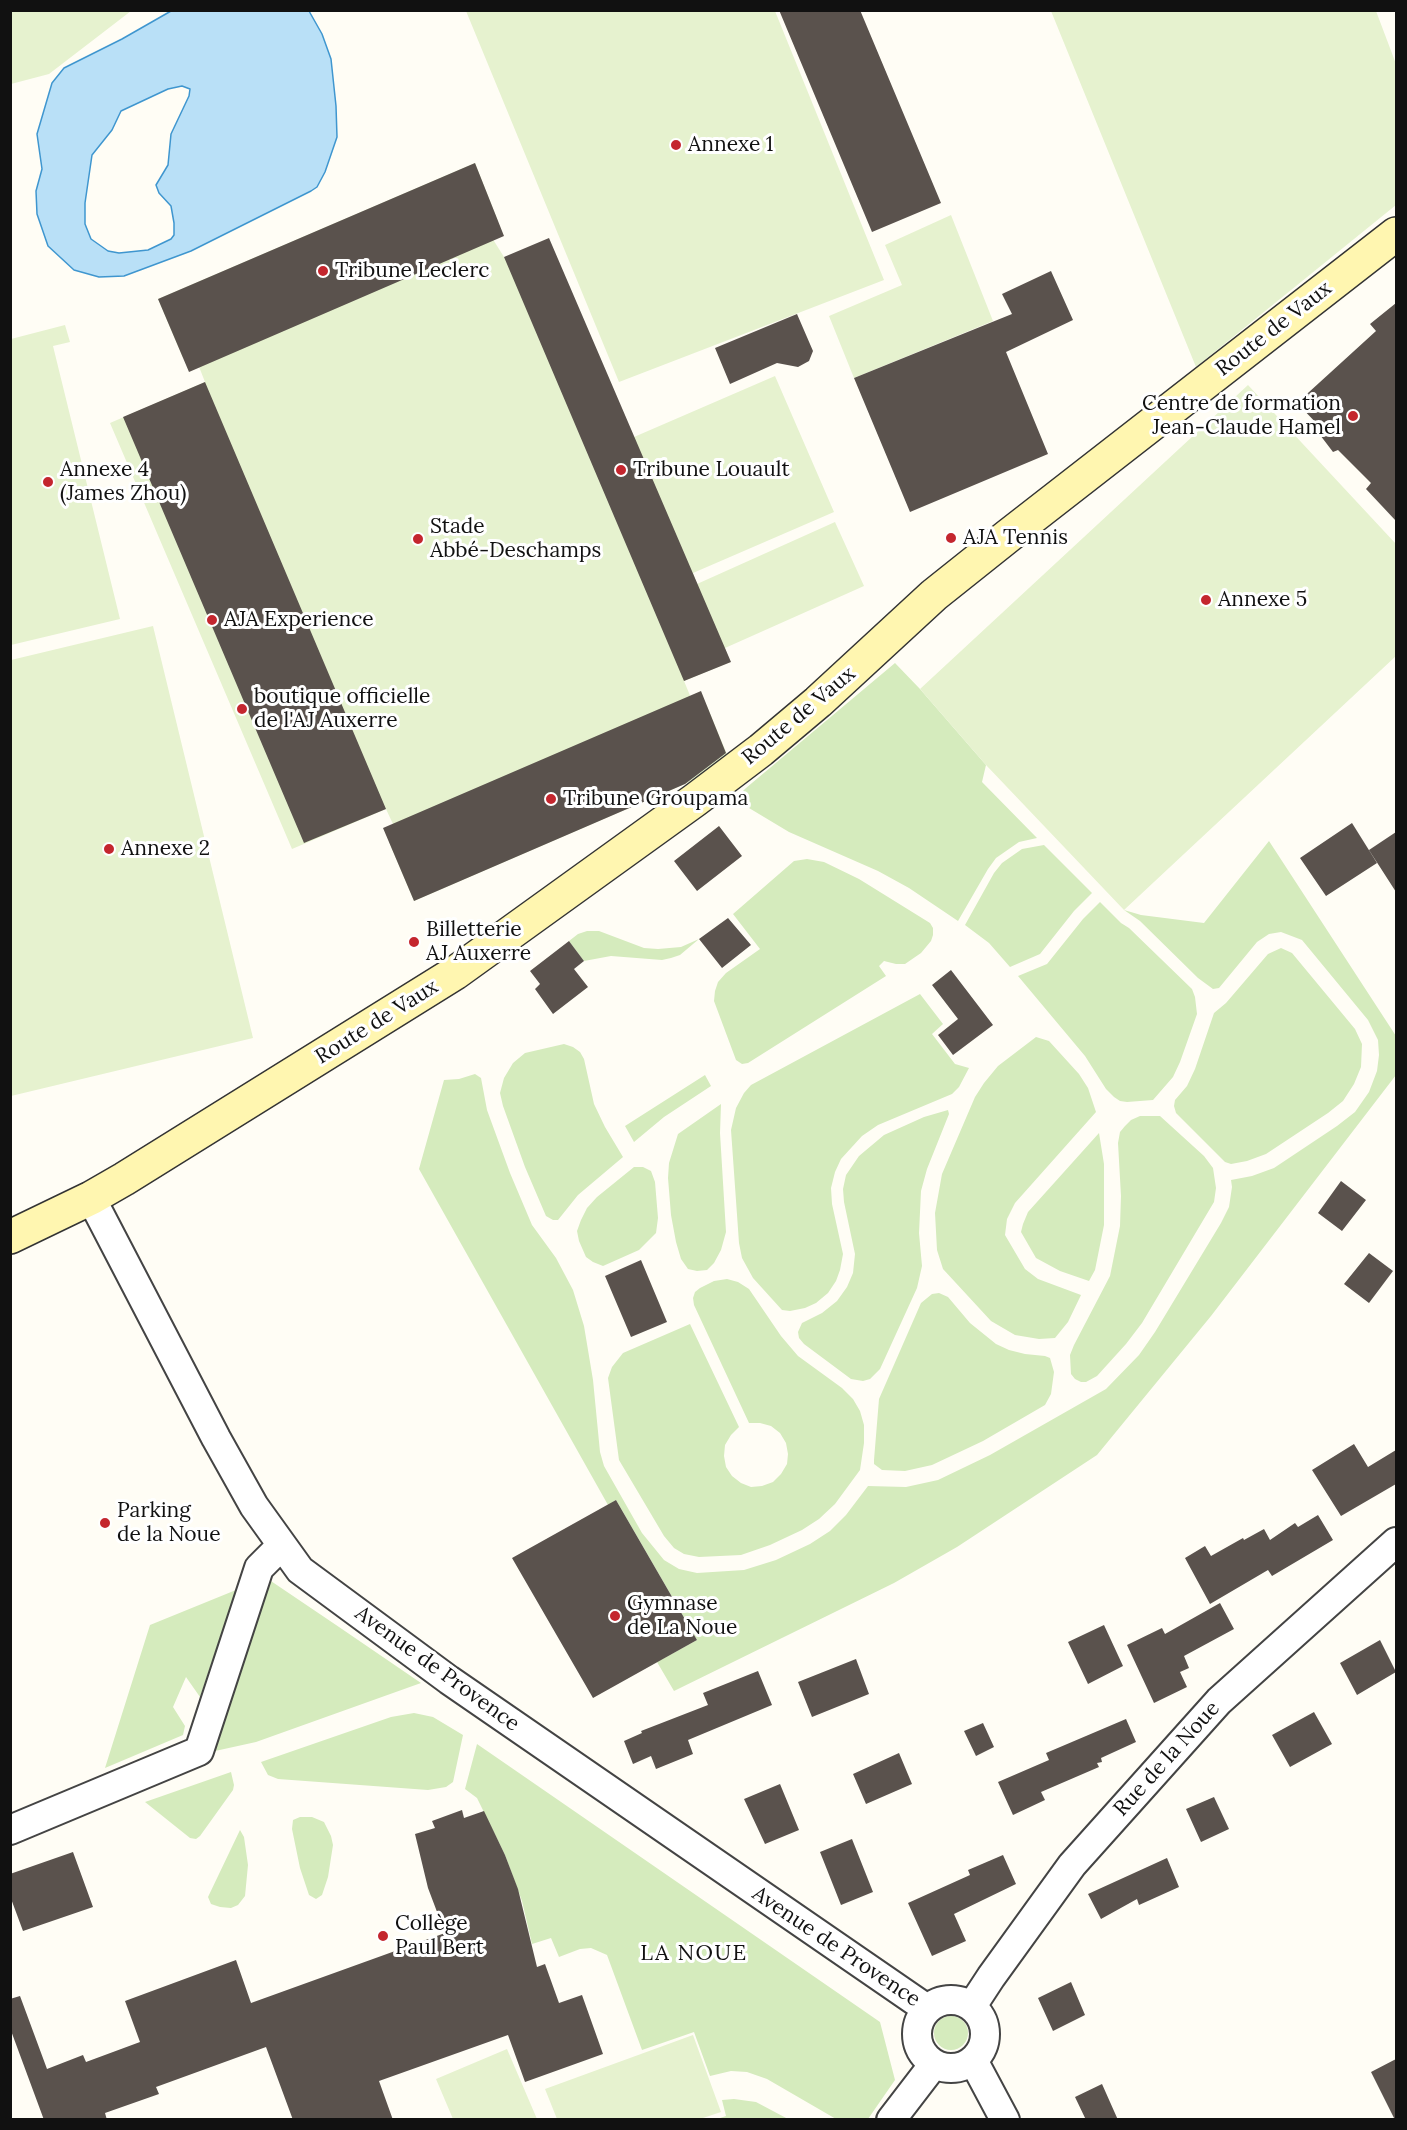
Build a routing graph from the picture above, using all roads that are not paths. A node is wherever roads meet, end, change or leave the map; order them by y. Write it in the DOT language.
graph roads {
  1 [pos="1396,234"];
  2 [pos="91,1198"];
  3 [pos="10,1237"];
  4 [pos="1396,1542"];
  5 [pos="281,1546"];
  6 [pos="10,1830"];
  7 [pos="972,2007"];
  8 [pos="927,2009"];
  9 [pos="973,2060"];
  10 [pos="934,2064"];
  11 [pos="891,2120"];
  12 [pos="1005,2120"];
  1 -- 2 [label="street, Route de Vaux"];
  2 -- 3 [label="street, Route de Vaux"];
  2 -- 5 [label="street, Avenue de Provence"];
  4 -- 7 [label="street, Rue de la Noue"];
  5 -- 6 [label="street"];
  5 -- 8 [label="street, Avenue de Provence"];
  7 -- 8 [label="street"];
  7 -- 9 [label="street"];
  8 -- 10 [label="street"];
  9 -- 10 [label="street"];
  9 -- 12 [label="street"];
  10 -- 11 [label="street"];
}
